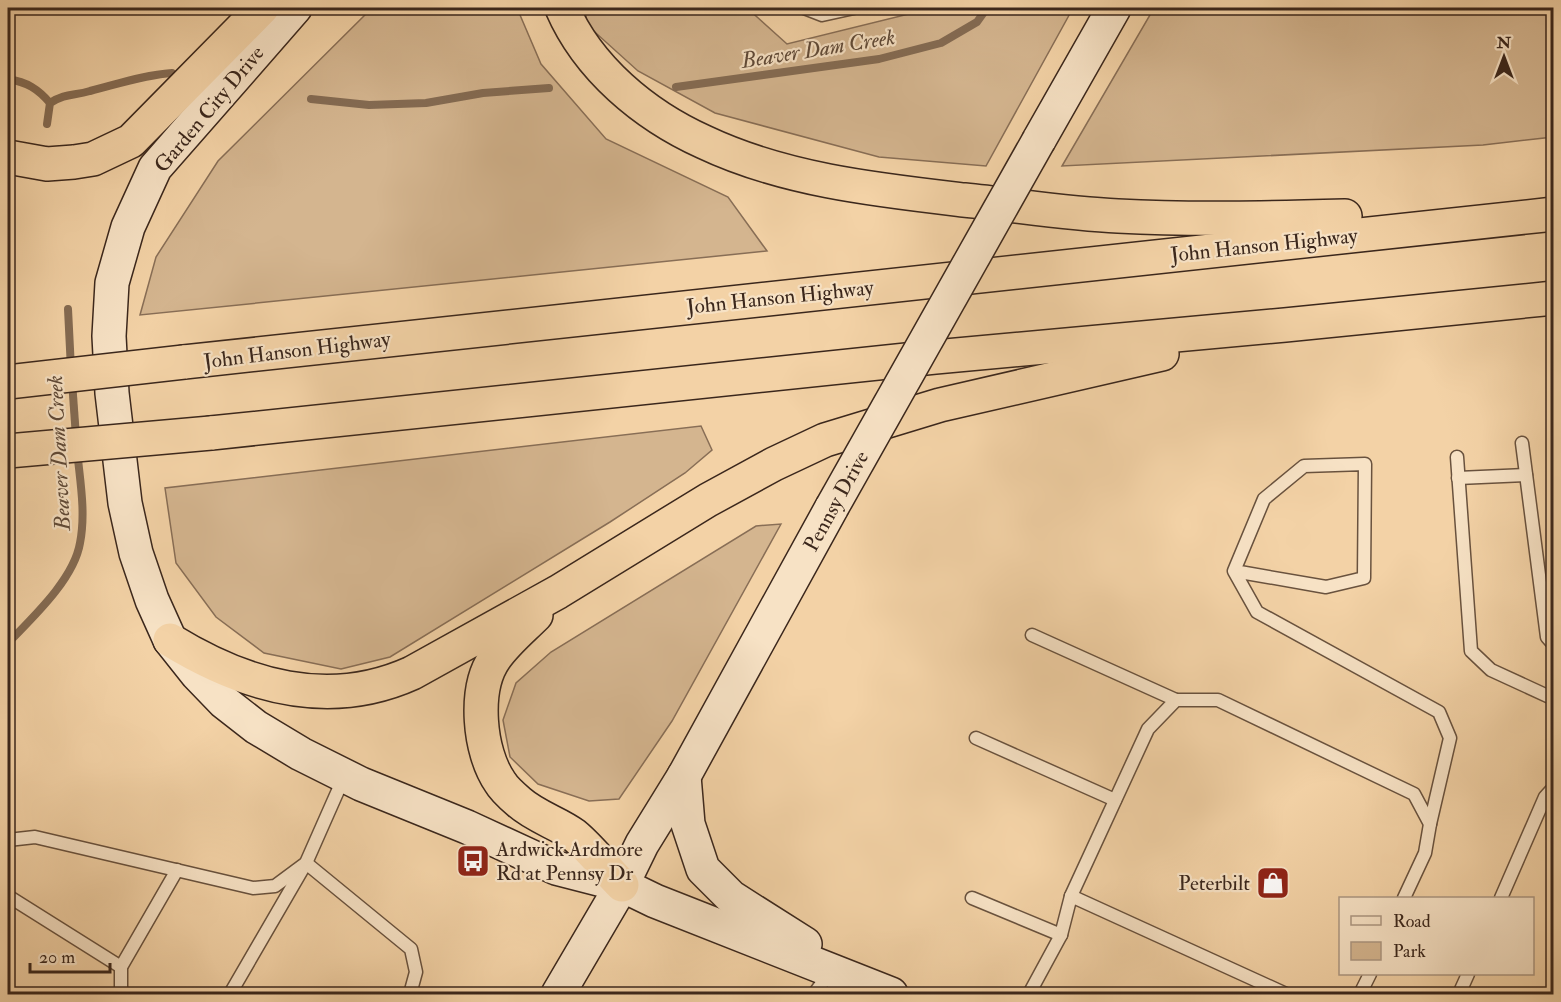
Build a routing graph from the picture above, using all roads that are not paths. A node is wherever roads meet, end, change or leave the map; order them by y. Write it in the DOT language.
graph roads {
  1 [pos="262,8"];
  2 [pos="295,8"];
  3 [pos="562,8"];
  4 [pos="804,8"];
  5 [pos="854,8"];
  6 [pos="1114,8"];
  7 [pos="8,157"];
  8 [pos="1554,213"];
  9 [pos="1554,298"];
  10 [pos="1285,325"];
  11 [pos="8,382"];
  12 [pos="1522,443"];
  13 [pos="8,451"];
  14 [pos="1457,457"];
  15 [pos="1526,475"];
  16 [pos="1458,478"];
  17 [pos="1234,571"];
  18 [pos="558,592"];
  19 [pos="1032,635"];
  20 [pos="170,640"];
  21 [pos="1554,645"];
  22 [pos="1554,699"];
  23 [pos="1176,700"];
  24 [pos="976,738"];
  25 [pos="345,776"];
  26 [pos="684,776"];
  27 [pos="1554,787"];
  28 [pos="1115,800"];
  29 [pos="1430,824"];
  30 [pos="8,840"];
  31 [pos="306,863"];
  32 [pos="177,870"];
  33 [pos="622,885"];
  34 [pos="8,896"];
  35 [pos="1071,897"];
  36 [pos="1404,897"];
  37 [pos="1501,897"];
  38 [pos="972,898"];
  39 [pos="1062,935"];
  40 [pos="121,967"];
  41 [pos="1370,975"];
  42 [pos="1468,975"];
  43 [pos="823,982"];
  44 [pos="880,990"];
  45 [pos="122,994"];
  46 [pos="230,994"];
  47 [pos="410,994"];
  48 [pos="558,994"];
  49 [pos="1029,994"];
  50 [pos="1286,994"];
  51 [pos="1360,994"];
  52 [pos="1459,994"];
  1 -- 7 [label="highway"];
  2 -- 20 [label="main road, Garden City Drive"];
  3 -- 8 [label="highway"];
  4 -- 5 [label="lane"];
  6 -- 26 [label="main road, Pennsy Drive, bridge"];
  8 -- 11 [label="highway, John Hanson Highway, bridge"];
  9 -- 10 [label="highway"];
  10 -- 13 [label="highway, bridge"];
  10 -- 18 [label="highway"];
  12 -- 15 [label="lane"];
  14 -- 16 [label="lane"];
  15 -- 16 [label="lane"];
  15 -- 21 [label="lane"];
  16 -- 22 [label="lane"];
  17 -- 17 [label="lane"];
  17 -- 29 [label="lane"];
  18 -- 20 [label="highway"];
  18 -- 33 [label="highway"];
  19 -- 23 [label="lane"];
  20 -- 25 [label="main road, Garden City Drive"];
  23 -- 28 [label="lane"];
  23 -- 29 [label="lane"];
  24 -- 28 [label="lane"];
  25 -- 31 [label="lane"];
  25 -- 33 [label="main road, Garden City Drive"];
  26 -- 33 [label="main road, Pennsy Drive"];
  26 -- 44 [label="main road"];
  27 -- 37 [label="lane"];
  28 -- 35 [label="lane"];
  29 -- 36 [label="lane"];
  30 -- 32 [label="lane"];
  31 -- 32 [label="lane"];
  31 -- 46 [label="lane"];
  31 -- 47 [label="lane"];
  32 -- 40 [label="lane"];
  33 -- 43 [label="main road, Garden City Drive"];
  33 -- 48 [label="main road, Pennsy Drive"];
  34 -- 40 [label="lane"];
  35 -- 39 [label="lane"];
  35 -- 50 [label="lane"];
  38 -- 39 [label="lane"];
  39 -- 49 [label="lane"];
  40 -- 45 [label="lane"];
  41 -- 51 [label="lane"];
  42 -- 52 [label="lane"];
  43 -- 44 [label="main road, Garden City Drive"];
}
